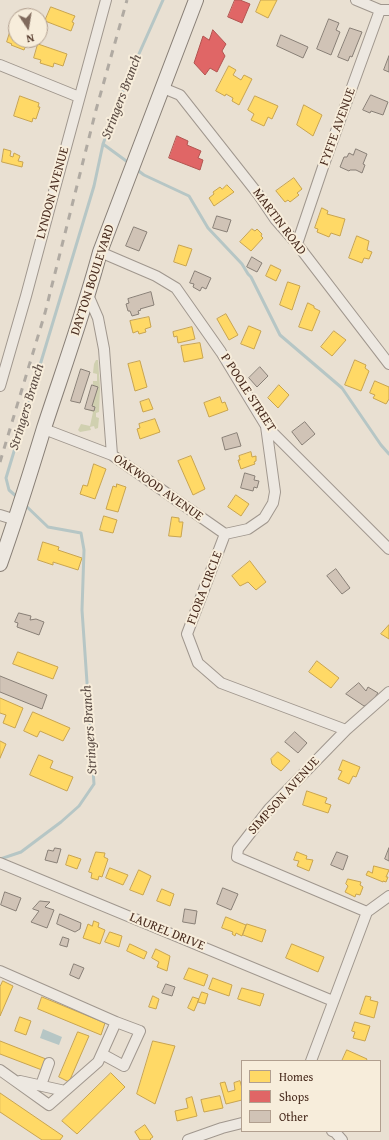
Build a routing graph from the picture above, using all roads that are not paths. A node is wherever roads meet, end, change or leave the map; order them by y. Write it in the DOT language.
graph roads {
  1 [pos="106,0"];
  2 [pos="196,0"];
  3 [pos="356,0"];
  4 [pos="384,10"];
  5 [pos="0,65"];
  6 [pos="163,88"];
  7 [pos="79,97"];
  8 [pos="298,244"];
  9 [pos="100,252"];
  10 [pos="88,295"];
  11 [pos="389,364"];
  12 [pos="0,383"];
  13 [pos="266,426"];
  14 [pos="44,429"];
  15 [pos="112,455"];
  16 [pos="0,515"];
  17 [pos="16,520"];
  18 [pos="225,534"];
  19 [pos="389,549"];
  20 [pos="0,564"];
  21 [pos="389,692"];
  22 [pos="346,730"];
  23 [pos="0,863"];
  24 [pos="389,896"];
  25 [pos="367,912"];
  26 [pos="0,971"];
  27 [pos="333,1001"];
  28 [pos="116,1022"];
  29 [pos="102,1054"];
  30 [pos="311,1060"];
  31 [pos="50,1063"];
  32 [pos="0,1070"];
  33 [pos="15,1079"];
  34 [pos="41,1085"];
  35 [pos="65,1091"];
  36 [pos="241,1123"];
  37 [pos="335,1132"];
  38 [pos="188,1140"];
  39 [pos="342,1140"];
  1 -- 7 [label="street, LYNDON AVENUE"];
  2 -- 6 [label="main road, DAYTON BOULEVARD"];
  3 -- 4 [label="street"];
  4 -- 8 [label="street, FYFFE AVENUE"];
  5 -- 7 [label="street"];
  6 -- 8 [label="street, MARTIN ROAD"];
  6 -- 9 [label="main road, DAYTON BOULEVARD"];
  7 -- 12 [label="street, LYNDON AVENUE"];
  8 -- 11 [label="street, MARTIN ROAD"];
  9 -- 10 [label="main road, DAYTON BOULEVARD"];
  9 -- 13 [label="street, P POOLE STREET"];
  10 -- 14 [label="main road, DAYTON BOULEVARD"];
  10 -- 15 [label="street"];
  13 -- 18 [label="street, FLORA CIRCLE"];
  13 -- 19 [label="street, P POOLE STREET"];
  14 -- 15 [label="street, OAKWOOD AVENUE"];
  14 -- 17 [label="main road, DAYTON BOULEVARD"];
  15 -- 18 [label="street, OAKWOOD AVENUE"];
  16 -- 17 [label="street"];
  17 -- 20 [label="main road, DAYTON BOULEVARD"];
  18 -- 22 [label="street, FLORA CIRCLE"];
  21 -- 22 [label="street, SIMPSON AVENUE"];
  22 -- 25 [label="street, SIMPSON AVENUE"];
  23 -- 27 [label="street, LAUREL DRIVE"];
  24 -- 25 [label="street"];
  25 -- 27 [label="street"];
  26 -- 28 [label="street"];
  27 -- 30 [label="street"];
  28 -- 29 [label="street"];
  28 -- 29 [label="street"];
  29 -- 35 [label="street"];
  31 -- 34 [label="street"];
  32 -- 33 [label="street"];
  33 -- 34 [label="street"];
  33 -- 35 [label="street"];
  34 -- 35 [label="street"];
  36 -- 38 [label="street"];
  37 -- 39 [label="street"];
}
